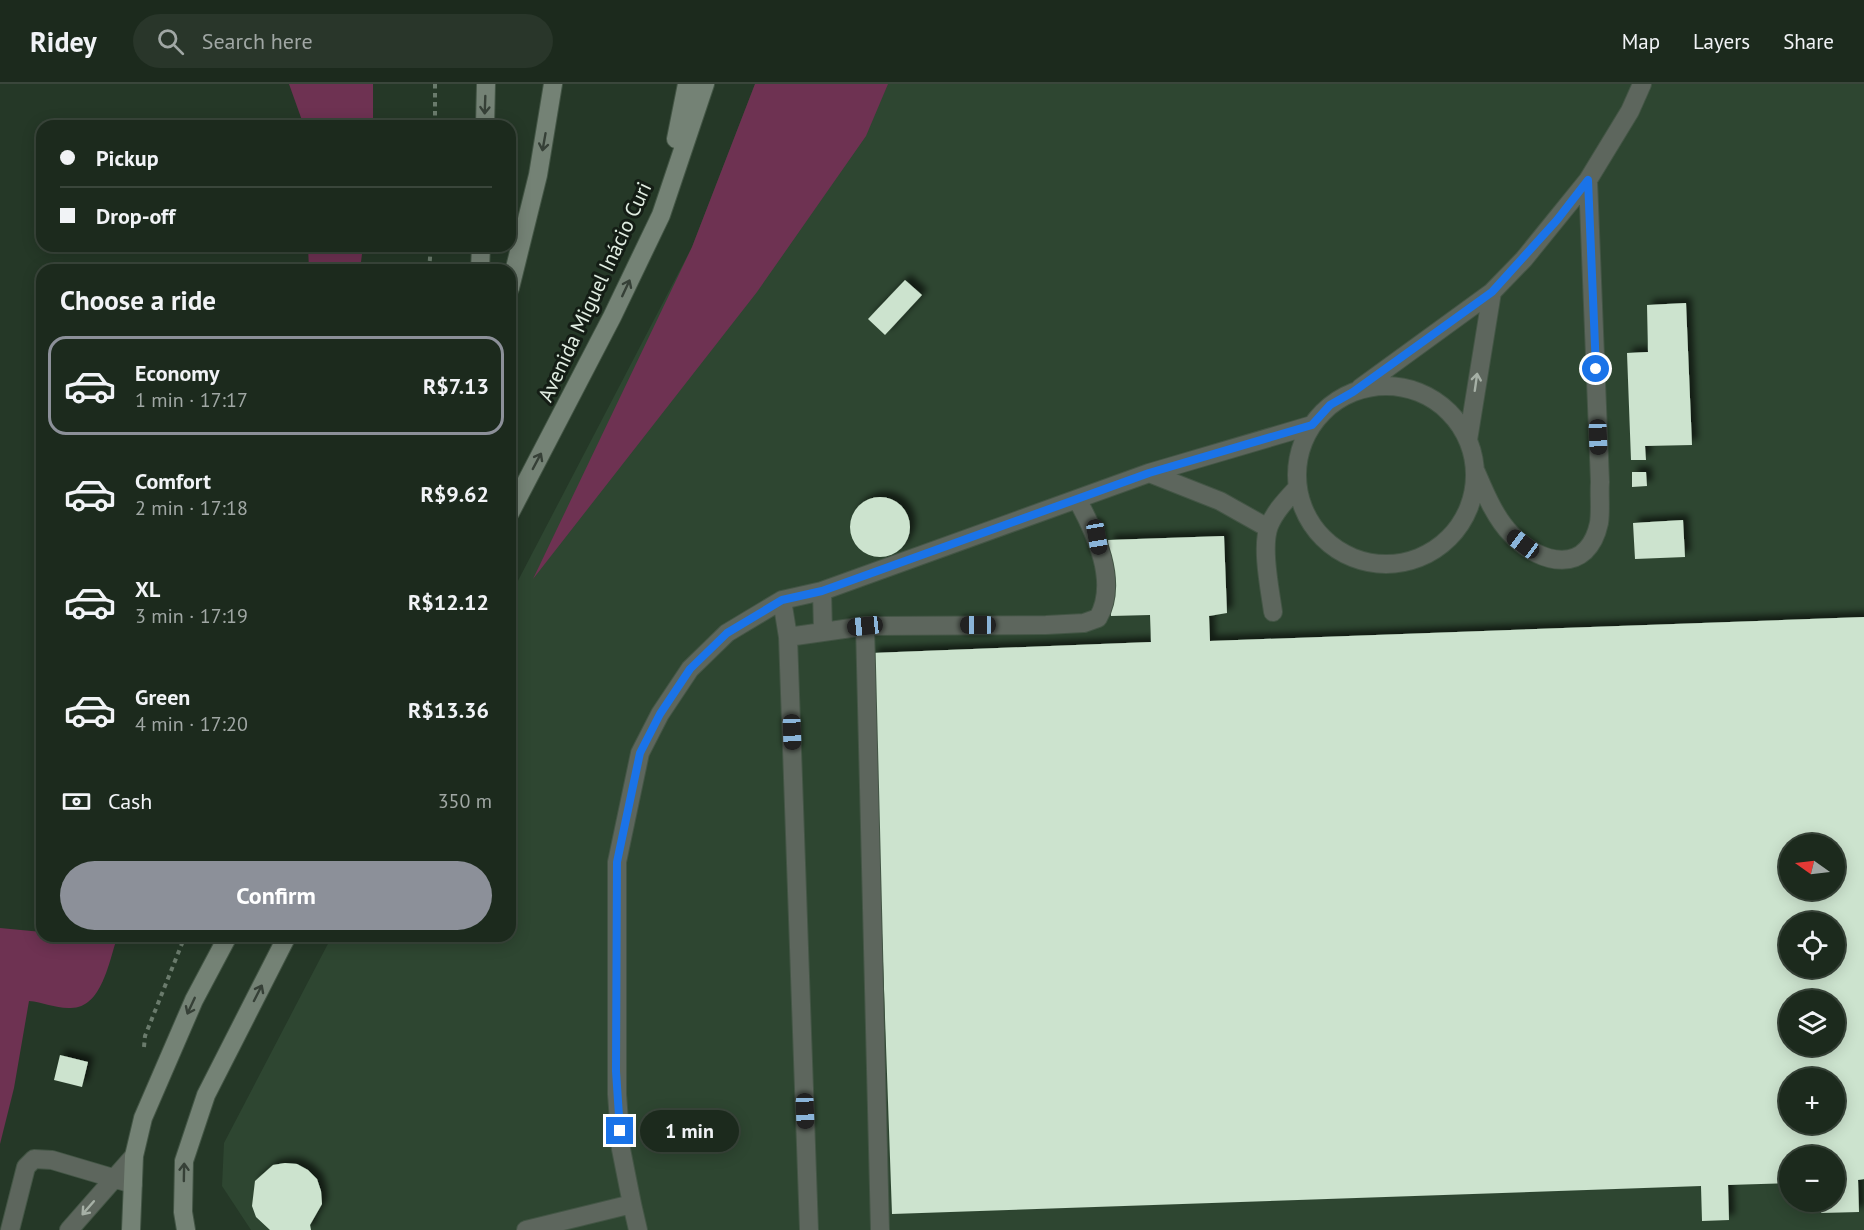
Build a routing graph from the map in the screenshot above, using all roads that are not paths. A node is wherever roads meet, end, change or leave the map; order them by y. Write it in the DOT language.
graph roads {
  1 [pos="486,84"];
  2 [pos="554,84"];
  3 [pos="687,84"];
  4 [pos="705,84"];
  5 [pos="1642,84"];
  6 [pos="485,120"];
  7 [pos="1588,180"];
  8 [pos="661,214"];
  9 [pos="516,264"];
  10 [pos="1492,292"];
  11 [pos="1353,392"];
  12 [pos="1312,425"];
  13 [pos="1468,440"];
  14 [pos="1475,470"];
  15 [pos="1149,473"];
  16 [pos="1297,488"];
  17 [pos="1077,499"];
  18 [pos="516,501"];
  19 [pos="1268,528"];
  20 [pos="822,591"];
  21 [pos="782,600"];
  22 [pos="1273,612"];
  23 [pos="865,626"];
  24 [pos="824,631"];
  25 [pos="788,637"];
  26 [pos="225,942"];
  27 [pos="284,942"];
  28 [pos="134,1156"];
  29 [pos="113,1180"];
  30 [pos="133,1184"];
  31 [pos="632,1204"];
  32 [pos="10,1230"];
  33 [pos="69,1230"];
  34 [pos="131,1230"];
  35 [pos="186,1230"];
  36 [pos="526,1230"];
  37 [pos="638,1230"];
  38 [pos="809,1230"];
  39 [pos="880,1230"];
  1 -- 6 [label="street, one-way"];
  2 -- 9 [label="street, one-way"];
  3 -- 8 [label="street"];
  4 -- 8 [label="street, Avenida Miguel Inácio Curi"];
  5 -- 7 [label="lane"];
  7 -- 10 [label="lane"];
  7 -- 14 [label="lane"];
  18 -- 8 [label="street, Avenida Miguel Inácio Curi, one-way"];
  10 -- 11 [label="lane"];
  13 -- 10 [label="lane, one-way"];
  11 -- 12 [label="lane"];
  11 -- 13 [label="lane"];
  12 -- 15 [label="lane"];
  12 -- 16 [label="lane"];
  13 -- 14 [label="lane"];
  14 -- 16 [label="lane"];
  15 -- 17 [label="lane"];
  15 -- 19 [label="lane"];
  16 -- 19 [label="lane"];
  17 -- 20 [label="lane"];
  17 -- 23 [label="lane"];
  19 -- 22 [label="lane"];
  20 -- 21 [label="lane"];
  20 -- 24 [label="lane"];
  21 -- 25 [label="lane"];
  21 -- 31 [label="lane"];
  23 -- 24 [label="lane"];
  23 -- 39 [label="lane"];
  24 -- 25 [label="lane"];
  25 -- 38 [label="lane"];
  26 -- 28 [label="street, one-way"];
  35 -- 27 [label="street, one-way"];
  28 -- 29 [label="lane"];
  28 -- 30 [label="street"];
  29 -- 30 [label="lane"];
  29 -- 32 [label="lane"];
  29 -- 33 [label="lane, one-way"];
  30 -- 34 [label="street"];
  31 -- 36 [label="lane"];
  31 -- 37 [label="lane"];
}
